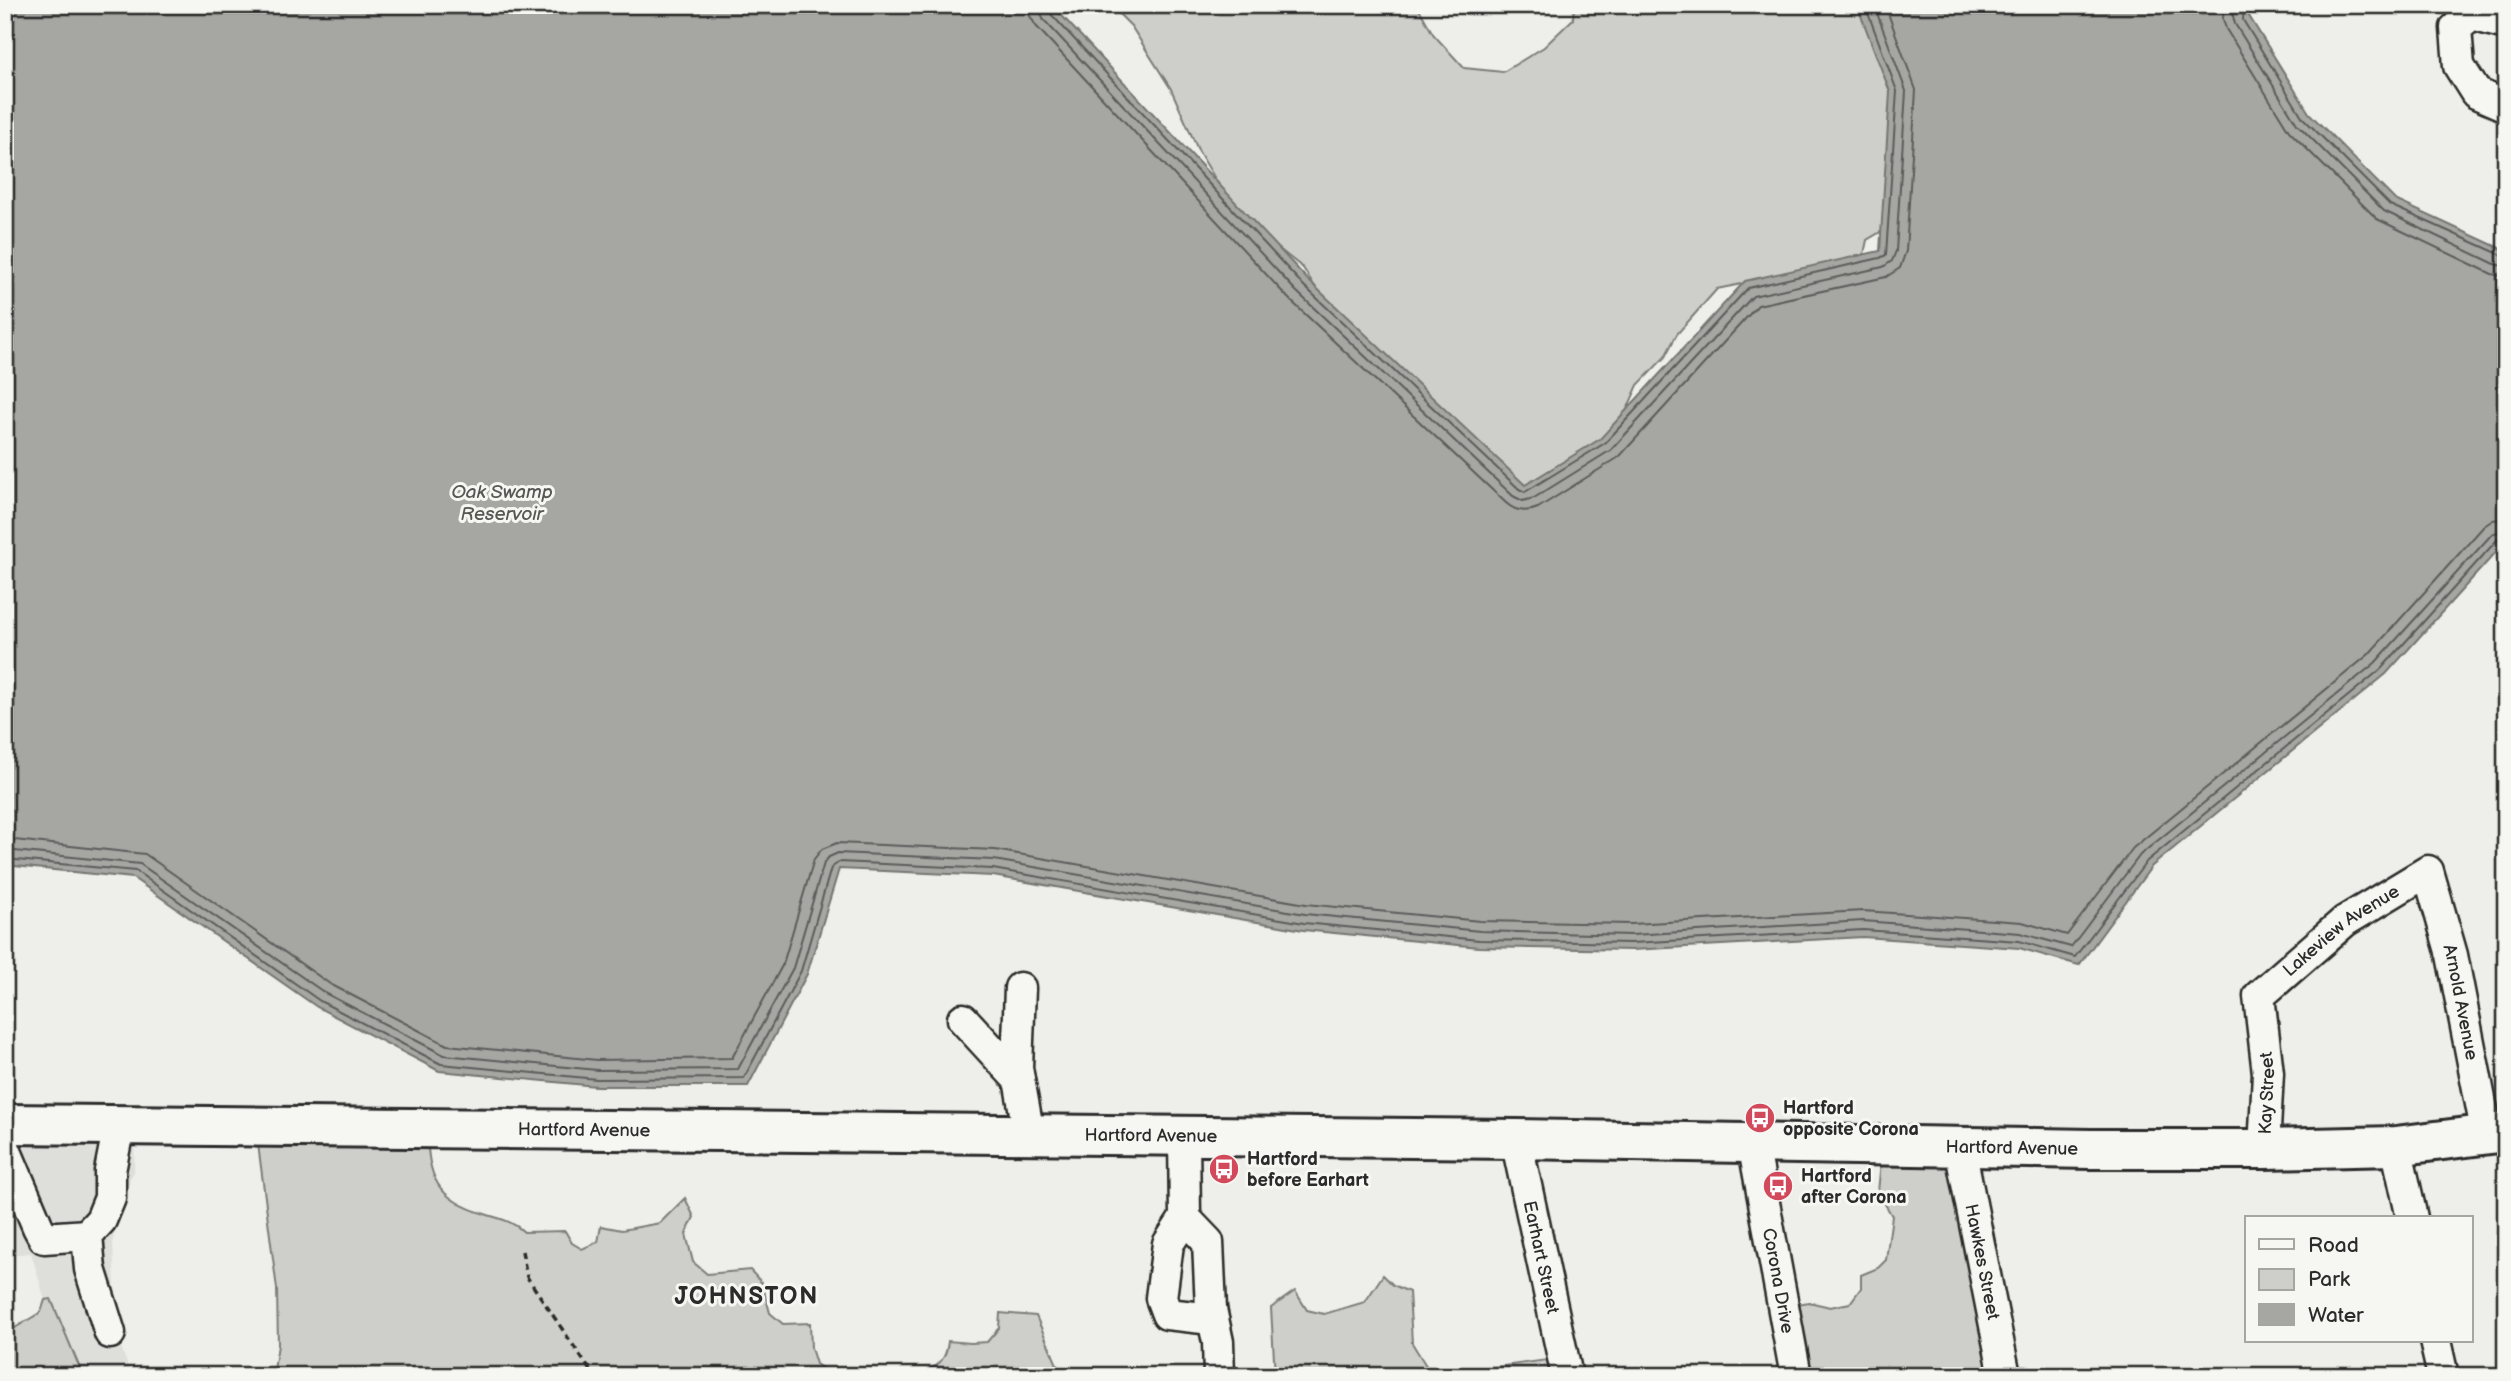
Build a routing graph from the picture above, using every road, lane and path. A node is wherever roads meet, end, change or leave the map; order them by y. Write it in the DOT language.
graph roads {
  1 [pos="2506,24"];
  2 [pos="2506,106"];
  3 [pos="2428,872"];
  4 [pos="1020,988"];
  5 [pos="2259,996"];
  6 [pos="963,1019"];
  7 [pos="1019,1080"];
  8 [pos="5,1124"];
  9 [pos="119,1125"];
  10 [pos="2496,1133"];
  11 [pos="1029,1135"];
  12 [pos="1184,1136"];
  13 [pos="1516,1139"];
  14 [pos="1754,1143"];
  15 [pos="2396,1146"];
  16 [pos="1960,1148"];
  17 [pos="5,1149"];
  18 [pos="2264,1149"];
  19 [pos="2412,1216"];
  20 [pos="1185,1218"];
  21 [pos="87,1234"];
  22 [pos="522,1251"];
  23 [pos="1211,1309"];
  24 [pos="110,1333"];
  25 [pos="2435,1342"];
  26 [pos="594,1376"];
  27 [pos="1219,1376"];
  28 [pos="1567,1376"];
  29 [pos="1796,1376"];
  30 [pos="2005,1376"];
  31 [pos="2443,1376"];
  1 -- 2 [label="street"];
  3 -- 5 [label="street, Lakeview Avenue"];
  3 -- 10 [label="street, Arnold Avenue"];
  4 -- 7 [label="street"];
  5 -- 18 [label="street, Kay Street"];
  6 -- 7 [label="street"];
  7 -- 11 [label="street"];
  8 -- 9 [label="highway, Hartford Avenue"];
  9 -- 11 [label="highway, Hartford Avenue"];
  9 -- 21 [label="street"];
  10 -- 15 [label="highway, Hartford Avenue"];
  11 -- 12 [label="highway, Hartford Avenue"];
  12 -- 13 [label="highway, Hartford Avenue"];
  12 -- 20 [label="street"];
  13 -- 14 [label="highway, Hartford Avenue"];
  13 -- 28 [label="street, Earhart Street"];
  14 -- 16 [label="highway, Hartford Avenue"];
  14 -- 29 [label="street, Corona Drive"];
  15 -- 18 [label="highway, Hartford Avenue"];
  15 -- 19 [label="street"];
  16 -- 18 [label="highway, Hartford Avenue"];
  16 -- 30 [label="street, Hawkes Street"];
  17 -- 21 [label="street"];
  20 -- 23 [label="street"];
  20 -- 23 [label="street"];
  21 -- 24 [label="street"];
  22 -- 26 [label="path"];
  23 -- 27 [label="street"];
  25 -- 31 [label="street"];
}
